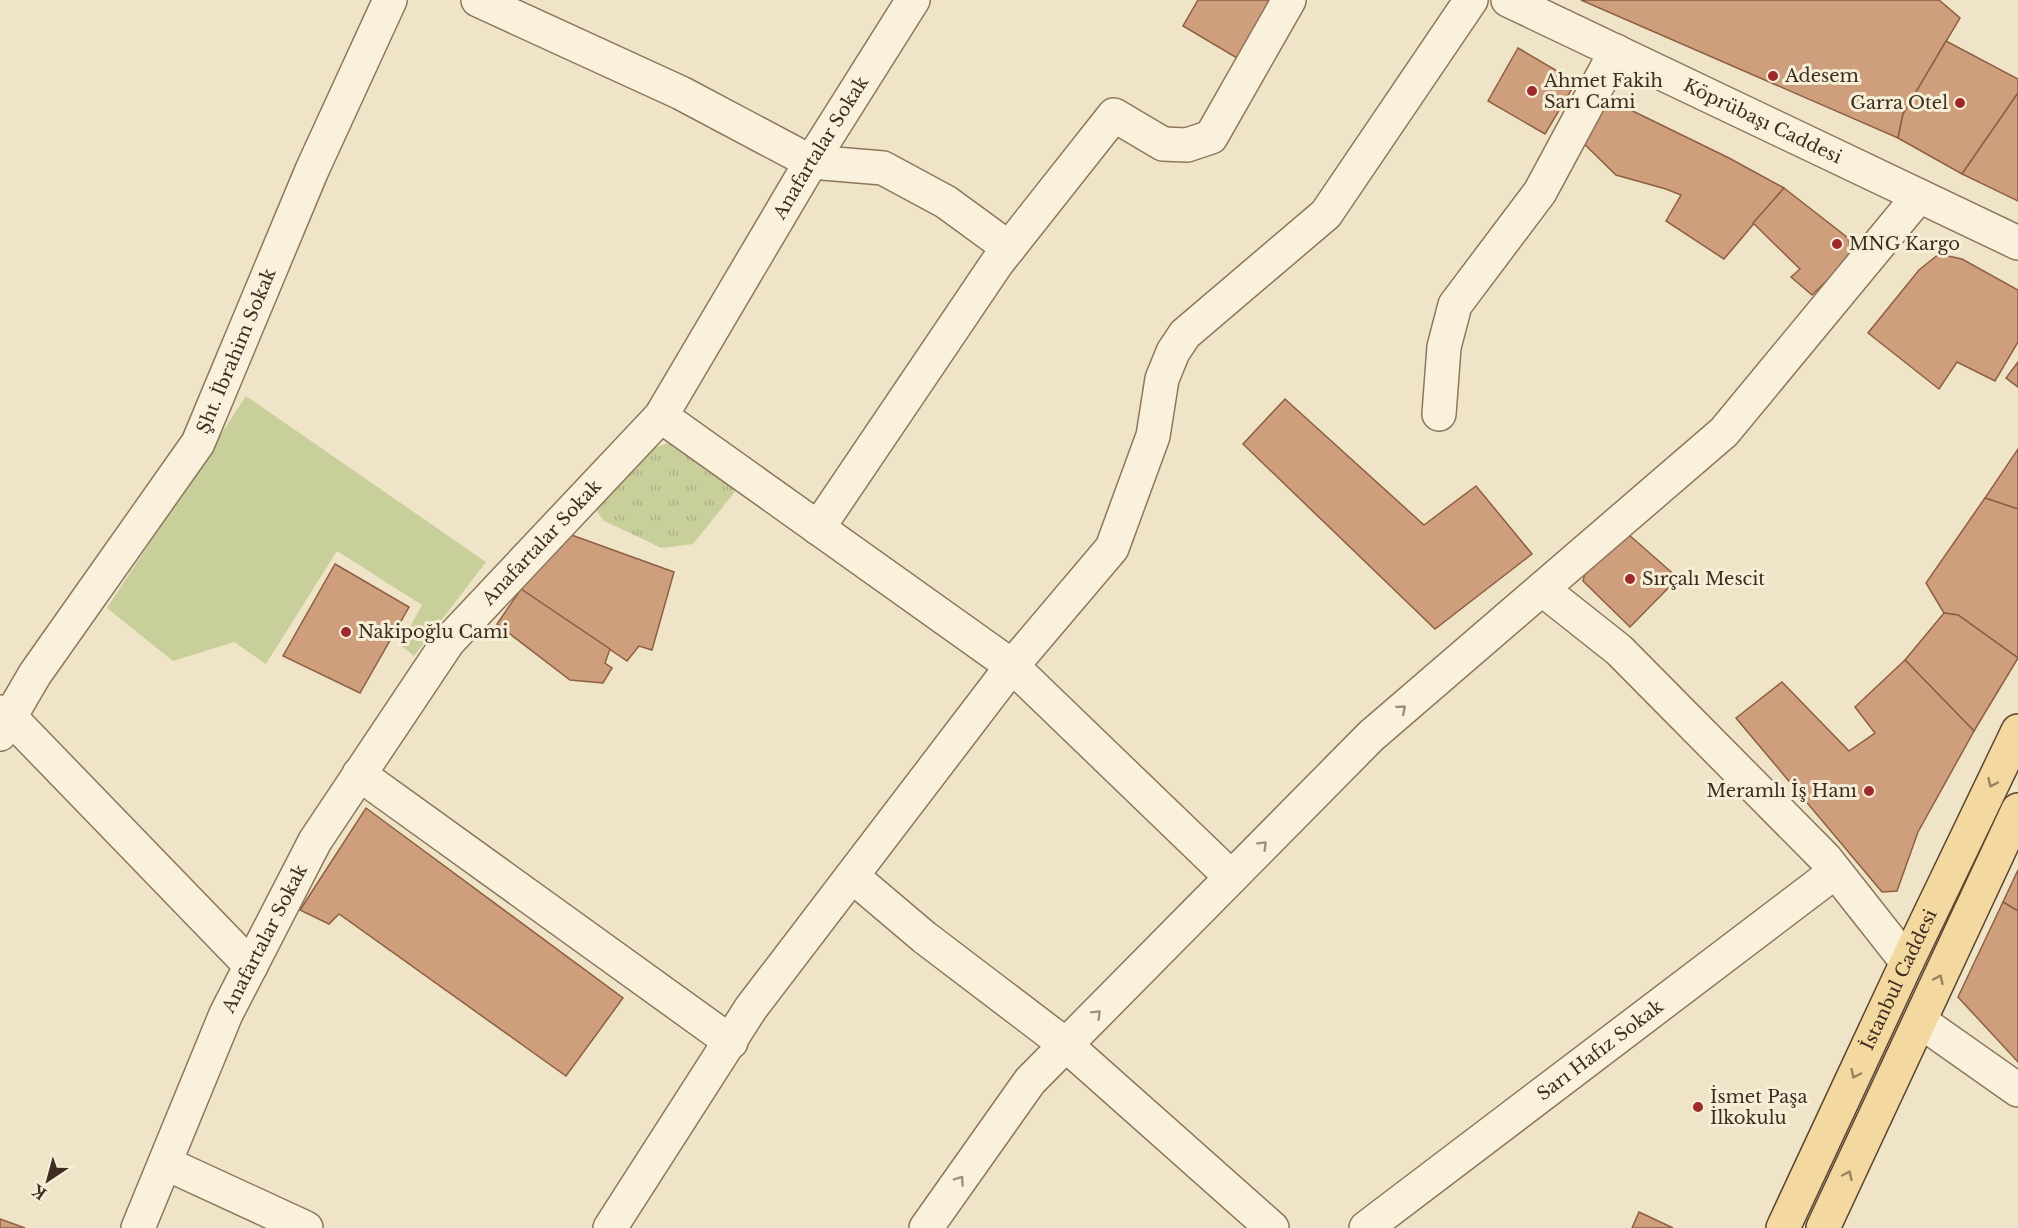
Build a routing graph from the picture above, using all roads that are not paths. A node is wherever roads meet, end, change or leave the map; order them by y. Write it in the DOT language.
graph roads {
  1 [pos="390,0"];
  2 [pos="478,0"];
  3 [pos="913,0"];
  4 [pos="1289,0"];
  5 [pos="1471,0"];
  6 [pos="1508,0"];
  7 [pos="1616,51"];
  8 [pos="811,162"];
  9 [pos="1919,196"];
  10 [pos="2014,232"];
  11 [pos="1009,248"];
  12 [pos="1439,414"];
  13 [pos="661,417"];
  14 [pos="818,528"];
  15 [pos="1542,589"];
  16 [pos="1012,666"];
  17 [pos="3,721"];
  18 [pos="2018,731"];
  19 [pos="359,774"];
  20 [pos="2018,811"];
  21 [pos="1835,872"];
  22 [pos="852,876"];
  23 [pos="1231,877"];
  24 [pos="1907,962"];
  25 [pos="251,966"];
  26 [pos="1920,1021"];
  27 [pos="731,1041"];
  28 [pos="1066,1045"];
  29 [pos="2018,1090"];
  30 [pos="165,1163"];
  31 [pos="1254,1222"];
  32 [pos="138,1228"];
  33 [pos="306,1228"];
  34 [pos="610,1228"];
  35 [pos="926,1228"];
  36 [pos="1366,1228"];
  37 [pos="1783,1228"];
  38 [pos="1823,1228"];
  1 -- 17 [label="street, Şht. İbrahim Sokak"];
  2 -- 8 [label="street"];
  3 -- 8 [label="street, Anafartalar Sokak"];
  4 -- 11 [label="street"];
  5 -- 16 [label="street"];
  6 -- 7 [label="street, Köprübaşı Caddesi"];
  7 -- 9 [label="street, Köprübaşı Caddesi"];
  7 -- 12 [label="street"];
  8 -- 11 [label="street"];
  8 -- 13 [label="street, Anafartalar Sokak"];
  9 -- 10 [label="street, Köprübaşı Caddesi"];
  9 -- 15 [label="street"];
  11 -- 14 [label="street"];
  13 -- 14 [label="street"];
  13 -- 19 [label="street, Anafartalar Sokak"];
  14 -- 16 [label="street"];
  15 -- 21 [label="street"];
  23 -- 15 [label="street, one-way"];
  16 -- 22 [label="street"];
  16 -- 23 [label="street"];
  17 -- 25 [label="street"];
  18 -- 24 [label="main road, İstanbul Caddesi, one-way"];
  19 -- 25 [label="street, Anafartalar Sokak"];
  19 -- 27 [label="street"];
  26 -- 20 [label="main road, İstanbul Caddesi, one-way"];
  21 -- 24 [label="street"];
  21 -- 36 [label="street, Sarı Hafız Sokak"];
  22 -- 27 [label="street"];
  22 -- 28 [label="street"];
  28 -- 23 [label="street, one-way"];
  24 -- 37 [label="main road, İstanbul Caddesi, one-way"];
  25 -- 30 [label="street, Anafartalar Sokak"];
  26 -- 29 [label="street"];
  38 -- 26 [label="main road, İstanbul Caddesi, one-way"];
  27 -- 34 [label="street"];
  28 -- 31 [label="street"];
  35 -- 28 [label="street, one-way"];
  30 -- 32 [label="street, Anafartalar Sokak"];
  30 -- 33 [label="street"];
}
